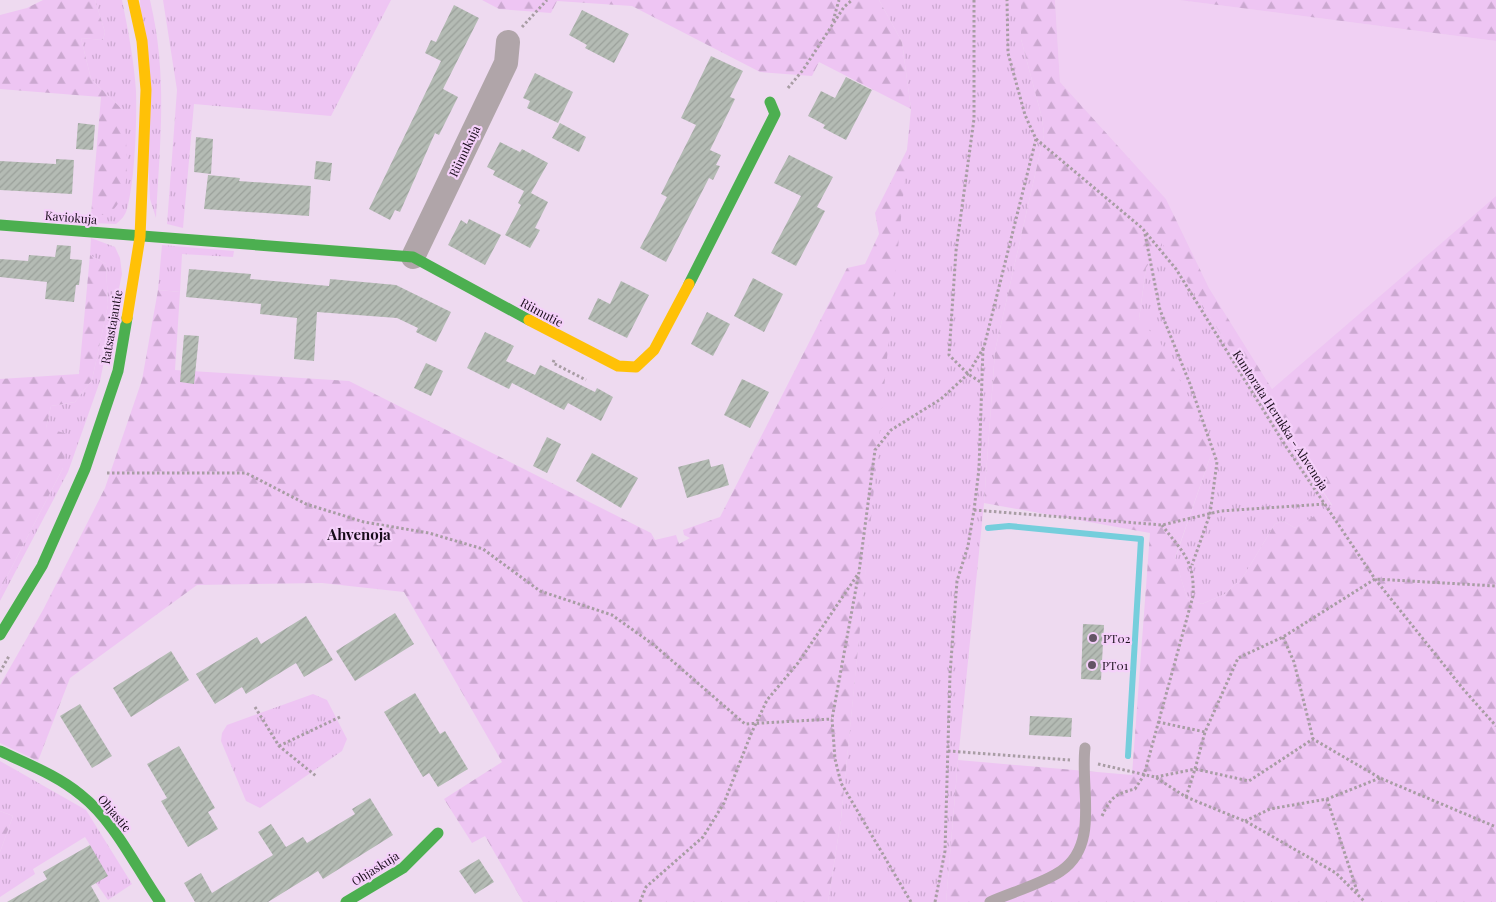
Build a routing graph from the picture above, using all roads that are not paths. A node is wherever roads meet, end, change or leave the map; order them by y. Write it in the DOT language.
graph roads {
  1 [pos="132,0"];
  2 [pos="508,42"];
  3 [pos="770,102"];
  4 [pos="0,224"];
  5 [pos="140,237"];
  6 [pos="413,257"];
  7 [pos="0,635"];
  8 [pos="1085,748"];
  9 [pos="0,751"];
  10 [pos="438,833"];
  11 [pos="160,902"];
  12 [pos="346,902"];
  13 [pos="990,902"];
  1 -- 5 [label="street, Ratsastajantie"];
  2 -- 6 [label="street, Riimukuja"];
  3 -- 6 [label="street, Riimutie"];
  4 -- 5 [label="street, Kaviokuja"];
  5 -- 6 [label="street, Riimutie"];
  5 -- 7 [label="street, Ratsastajantie"];
  8 -- 13 [label="lane"];
  9 -- 11 [label="street, Ohjastie"];
  10 -- 12 [label="street, Ohjaskuja"];
}
